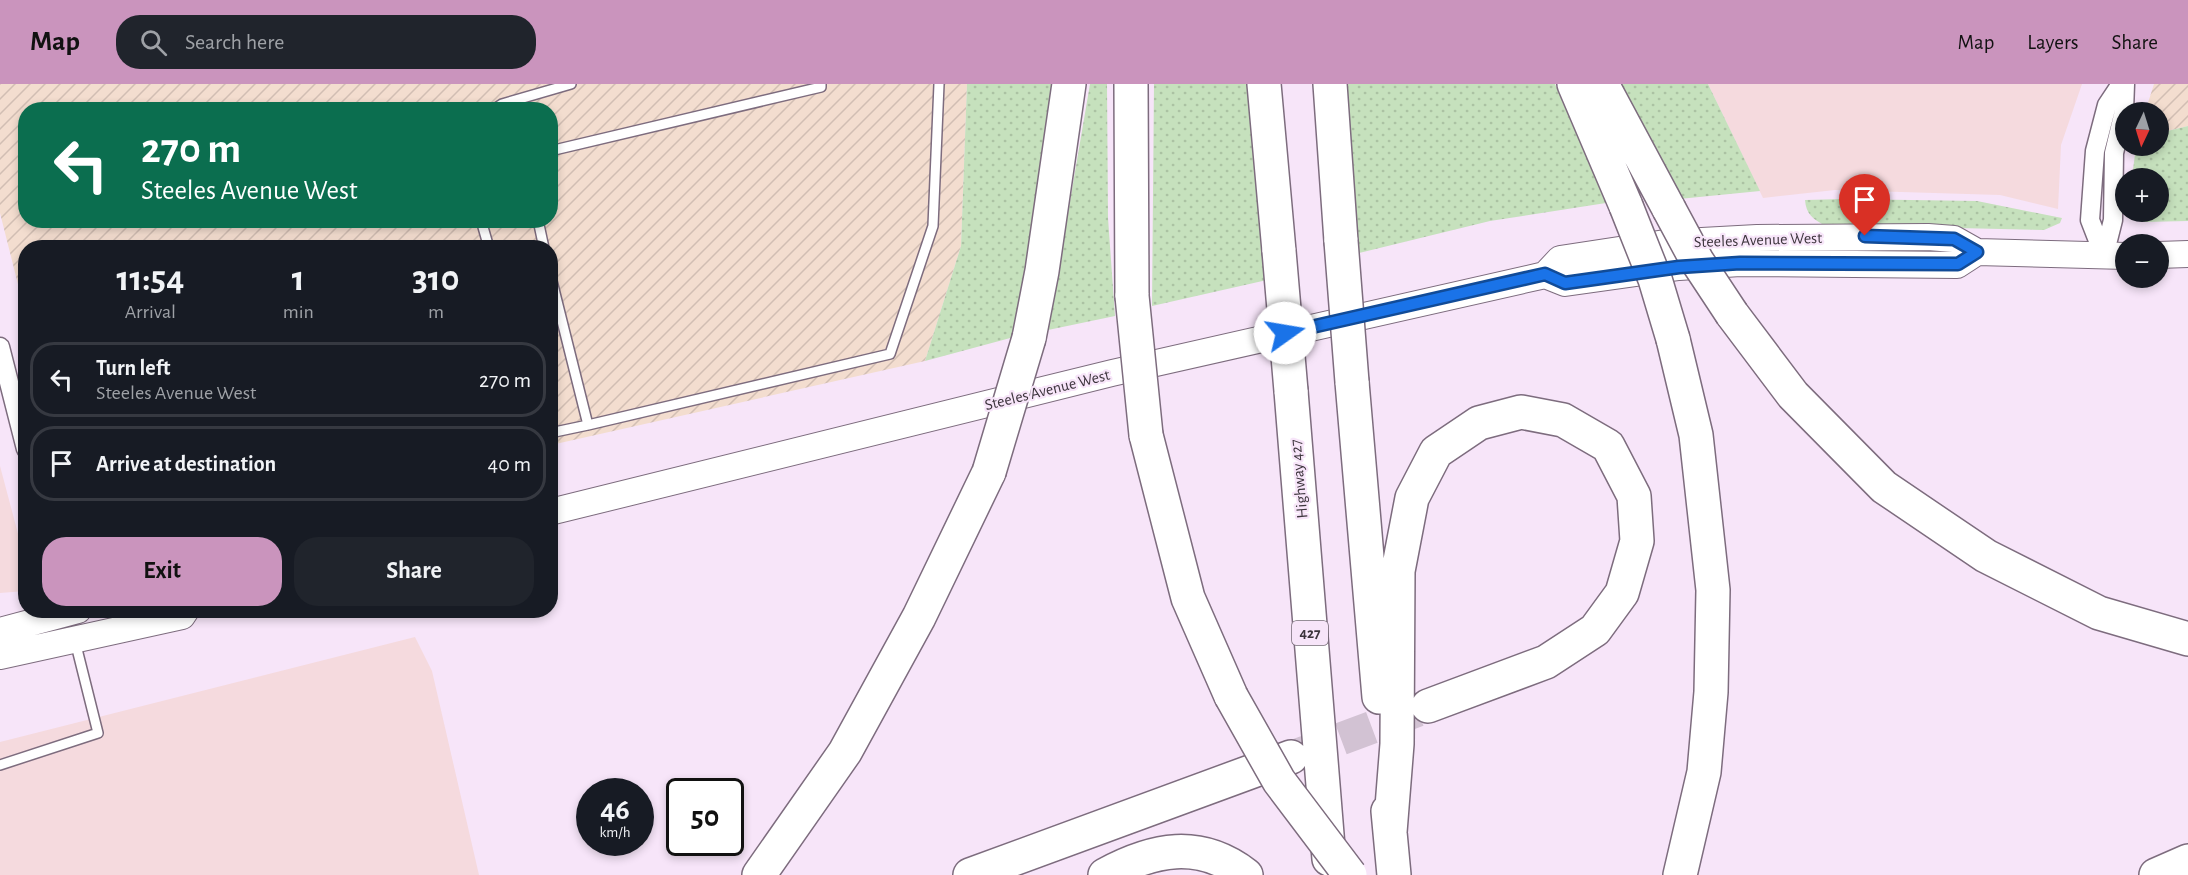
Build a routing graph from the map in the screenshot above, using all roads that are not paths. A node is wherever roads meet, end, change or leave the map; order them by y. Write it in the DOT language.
graph roads {
  1 [pos="571,84"];
  2 [pos="821,84"];
  3 [pos="939,84"];
  4 [pos="1069,84"];
  5 [pos="1131,84"];
  6 [pos="1264,84"];
  7 [pos="1330,84"];
  8 [pos="1574,84"];
  9 [pos="1602,84"];
  10 [pos="2123,84"];
  11 [pos="509,102"];
  12 [pos="558,150"];
  13 [pos="2188,254"];
  14 [pos="2169,255"];
  15 [pos="2115,256"];
  16 [pos="558,305"];
  17 [pos="0,347"];
  18 [pos="18,402"];
  19 [pos="588,425"];
  20 [pos="558,431"];
  21 [pos="558,510"];
  22 [pos="46,618"];
  23 [pos="72,618"];
  24 [pos="173,618"];
  25 [pos="0,631"];
  26 [pos="74,639"];
  27 [pos="2188,639"];
  28 [pos="0,656"];
  29 [pos="1428,706"];
  30 [pos="1291,757"];
  31 [pos="0,765"];
  32 [pos="1390,832"];
  33 [pos="2188,861"];
  34 [pos="759,875"];
  35 [pos="970,875"];
  36 [pos="1105,875"];
  37 [pos="1246,875"];
  38 [pos="1330,875"];
  39 [pos="1350,875"];
  40 [pos="1394,875"];
  41 [pos="1680,875"];
  42 [pos="2156,875"];
  1 -- 11 [label="lane"];
  2 -- 12 [label="lane"];
  3 -- 19 [label="lane"];
  4 -- 34 [label="highway, bridge"];
  5 -- 39 [label="highway, bridge"];
  6 -- 38 [label="highway, Highway 427 / 427, bridge"];
  7 -- 32 [label="highway, bridge"];
  8 -- 41 [label="highway, bridge"];
  9 -- 27 [label="highway, bridge"];
  10 -- 15 [label="street"];
  13 -- 14 [label="main road"];
  15 -- 21 [label="main road, Steeles Avenue West"];
  16 -- 19 [label="lane"];
  17 -- 18 [label="street"];
  19 -- 20 [label="lane"];
  22 -- 25 [label="main road"];
  23 -- 26 [label="street"];
  24 -- 26 [label="main road"];
  26 -- 28 [label="main road"];
  26 -- 31 [label="lane"];
  29 -- 32 [label="highway"];
  30 -- 35 [label="highway"];
  32 -- 40 [label="highway"];
  33 -- 42 [label="highway"];
  36 -- 37 [label="highway"];
}
